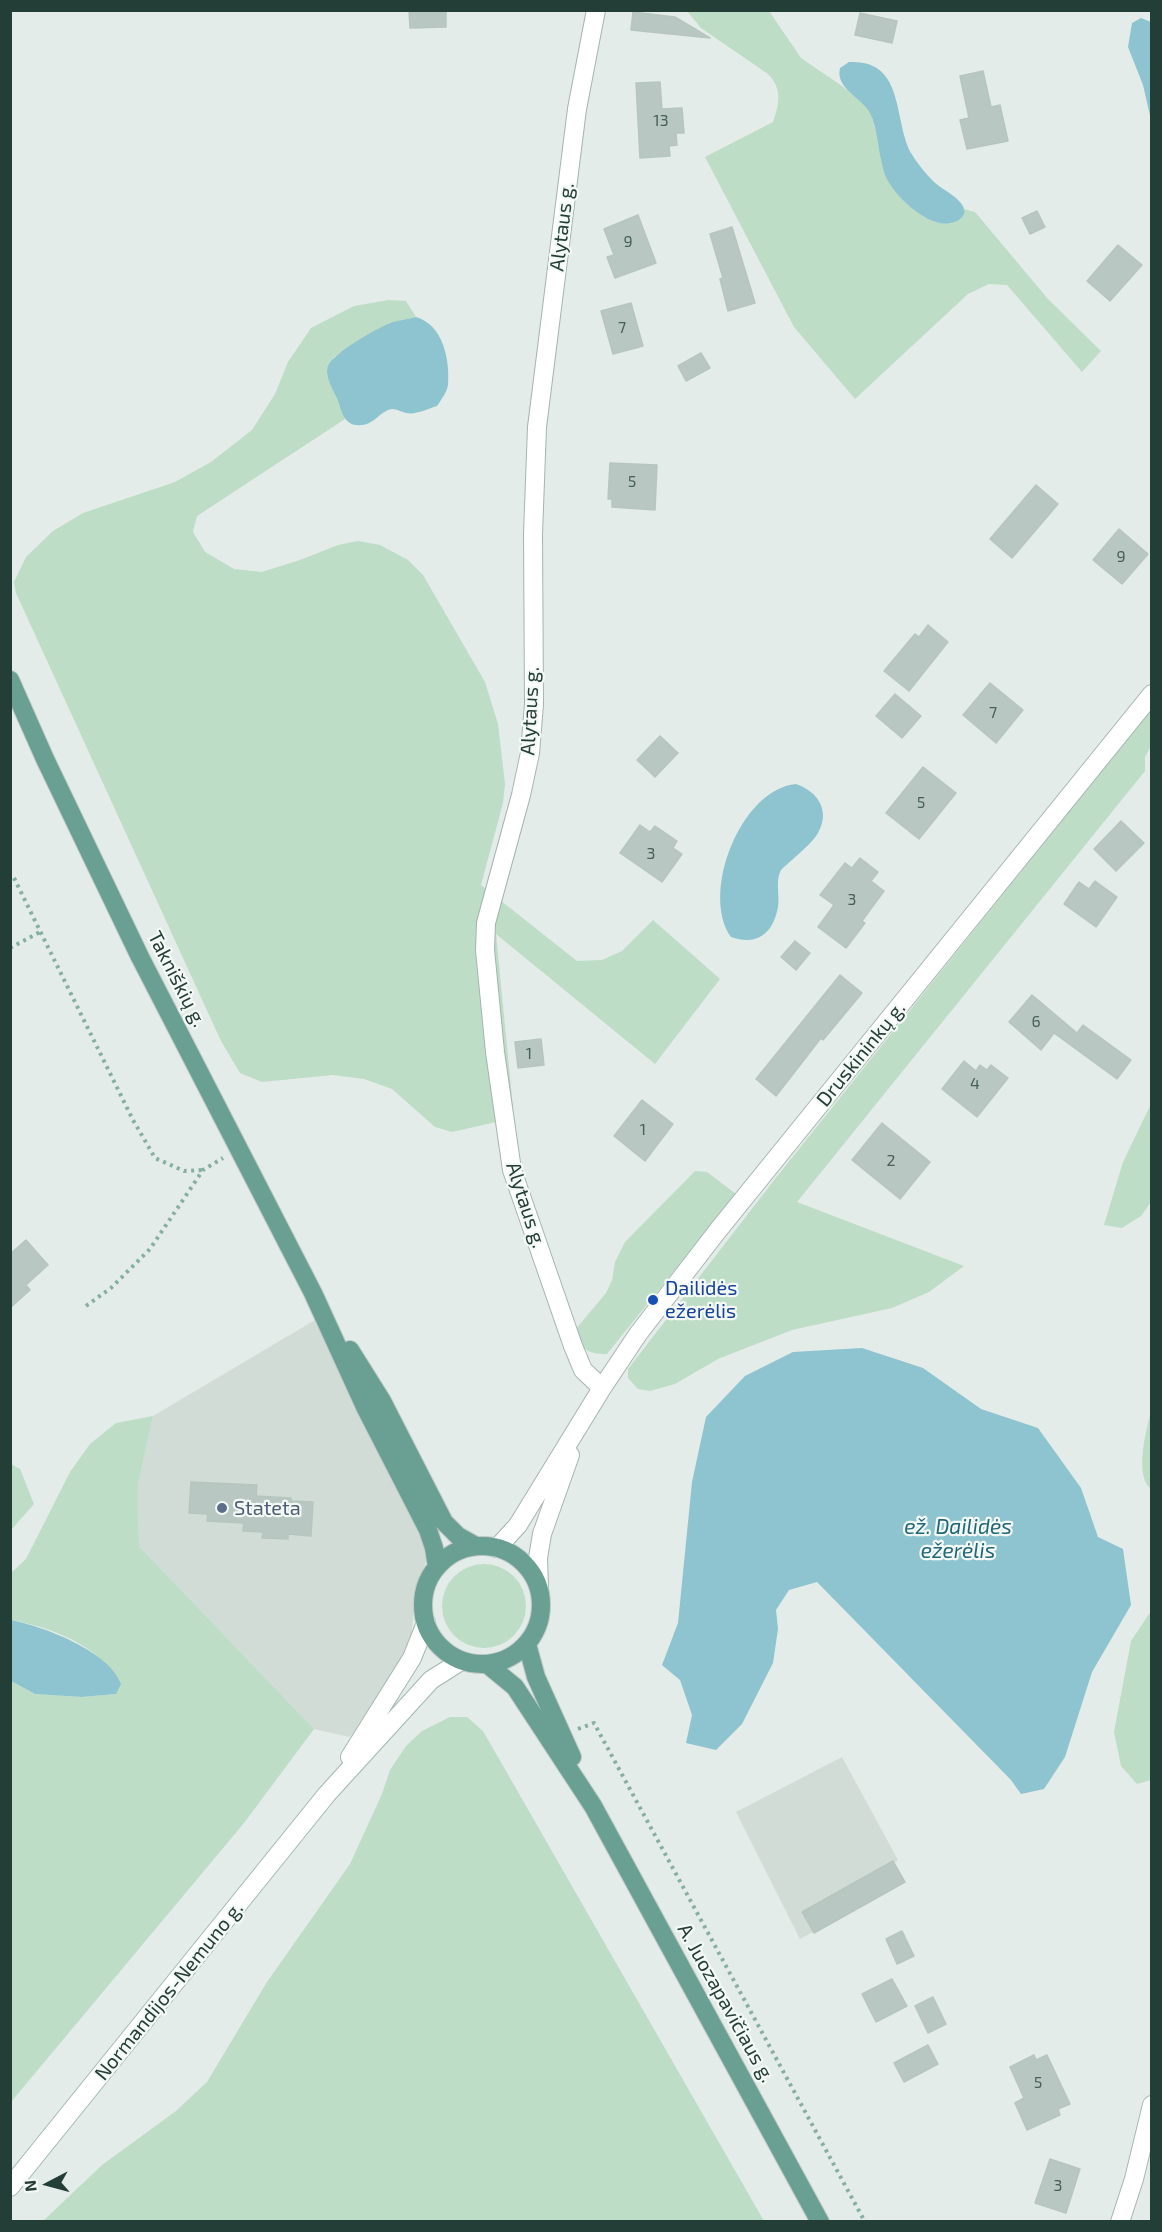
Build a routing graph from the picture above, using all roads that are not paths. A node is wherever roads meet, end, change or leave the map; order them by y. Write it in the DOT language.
graph roads {
  1 [pos="596,10"];
  2 [pos="10,680"];
  3 [pos="1152,694"];
  4 [pos="313,1293"];
  5 [pos="602,1388"];
  6 [pos="582,1422"];
  7 [pos="476,1546"];
  8 [pos="497,1548"];
  9 [pos="437,1567"];
  10 [pos="539,1588"];
  11 [pos="426,1623"];
  12 [pos="527,1644"];
  13 [pos="461,1660"];
  14 [pos="487,1664"];
  15 [pos="327,1794"];
  16 [pos="593,1806"];
  17 [pos="1152,2105"];
  18 [pos="10,2187"];
  19 [pos="820,2222"];
  20 [pos="1120,2222"];
  1 -- 5 [label="street, Alytaus g."];
  2 -- 4 [label="main road, Takniškių g."];
  3 -- 5 [label="street, Druskininkų g."];
  4 -- 7 [label="main road"];
  4 -- 9 [label="main road"];
  5 -- 6 [label="street, Druskininkų g."];
  6 -- 8 [label="street"];
  6 -- 10 [label="street"];
  7 -- 8 [label="main road"];
  7 -- 9 [label="main road"];
  8 -- 10 [label="main road"];
  9 -- 11 [label="main road"];
  10 -- 12 [label="main road"];
  11 -- 13 [label="main road"];
  11 -- 15 [label="street, Normandijos-Nemuno g."];
  12 -- 14 [label="main road"];
  12 -- 16 [label="main road, A. Juozapavičiaus g."];
  13 -- 14 [label="main road"];
  13 -- 15 [label="street, Normandijos-Nemuno g."];
  14 -- 16 [label="main road, A. Juozapavičiaus g."];
  15 -- 18 [label="street, Normandijos-Nemuno g."];
  16 -- 19 [label="main road, A. Juozapavičiaus g."];
  17 -- 20 [label="street"];
}
